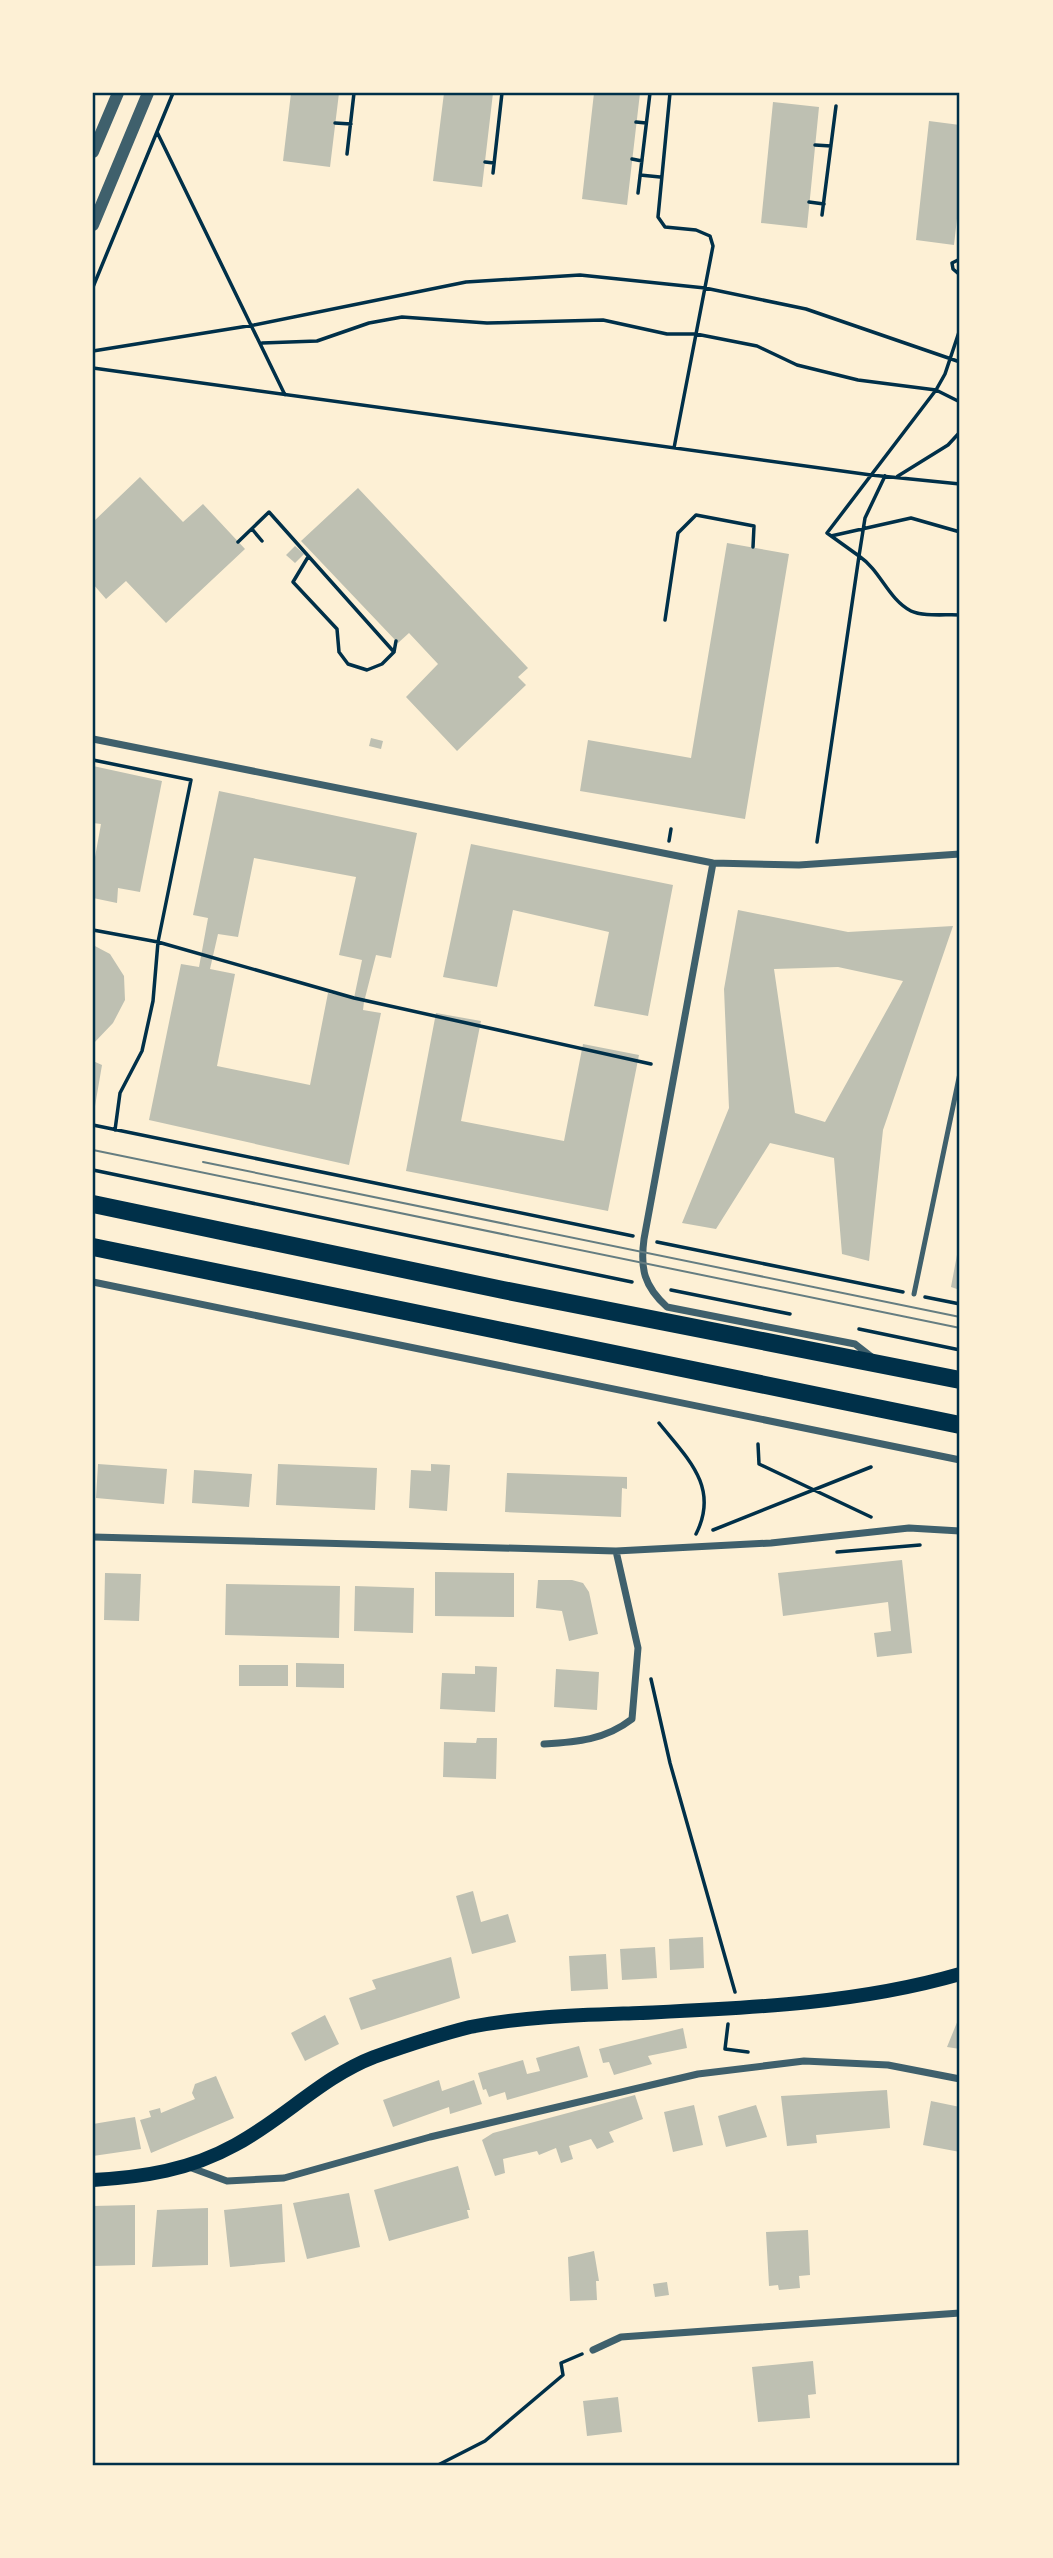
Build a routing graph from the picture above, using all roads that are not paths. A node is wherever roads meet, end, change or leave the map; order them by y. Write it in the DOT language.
graph roads {
  1 [pos="118,93"];
  2 [pos="149,93"];
  3 [pos="93,152"];
  4 [pos="93,225"];
  5 [pos="93,739"];
  6 [pos="960,854"];
  7 [pos="713,863"];
  8 [pos="960,1073"];
  9 [pos="93,1205"];
  10 [pos="93,1247"];
  11 [pos="93,1282"];
  12 [pos="914,1294"];
  13 [pos="880,1363"];
  14 [pos="960,1380"];
  15 [pos="960,1425"];
  16 [pos="960,1460"];
  17 [pos="960,1531"];
  18 [pos="93,1537"];
  19 [pos="616,1551"];
  20 [pos="544,1744"];
  21 [pos="960,1974"];
  22 [pos="960,2079"];
  23 [pos="188,2167"];
  24 [pos="93,2180"];
  25 [pos="960,2313"];
  26 [pos="593,2350"];
  1 -- 3 [label="street"];
  2 -- 4 [label="street"];
  5 -- 7 [label="street"];
  6 -- 7 [label="street"];
  7 -- 13 [label="street"];
  8 -- 12 [label="lane"];
  9 -- 13 [label="main road"];
  10 -- 15 [label="main road"];
  11 -- 16 [label="street"];
  13 -- 14 [label="main road"];
  17 -- 19 [label="street"];
  18 -- 19 [label="street"];
  19 -- 20 [label="street"];
  21 -- 23 [label="main road"];
  22 -- 23 [label="street"];
  23 -- 24 [label="main road"];
  25 -- 26 [label="street"];
}
